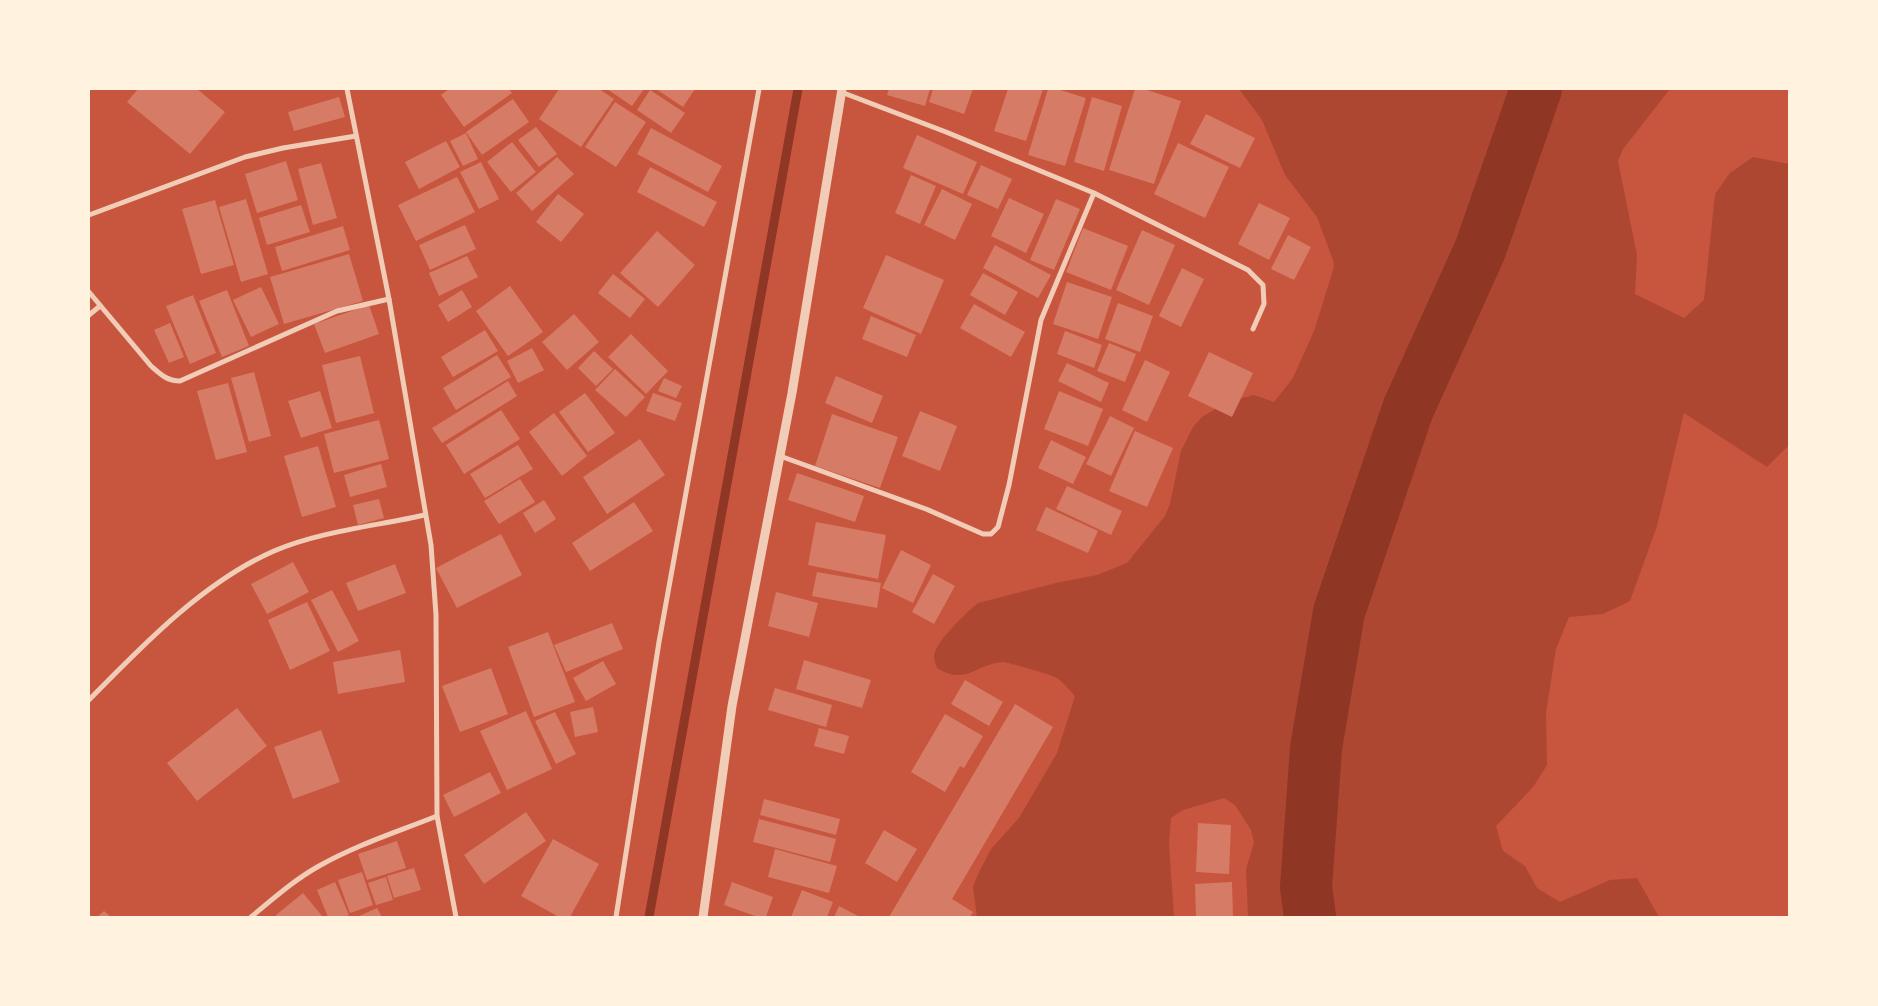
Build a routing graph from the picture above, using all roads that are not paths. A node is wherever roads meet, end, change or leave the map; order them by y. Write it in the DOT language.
graph roads {
  1 [pos="347,89"];
  2 [pos="759,89"];
  3 [pos="842,90"];
  4 [pos="356,136"];
  5 [pos="1094,193"];
  6 [pos="89,216"];
  7 [pos="89,292"];
  8 [pos="389,299"];
  9 [pos="100,306"];
  10 [pos="89,315"];
  11 [pos="1253,329"];
  12 [pos="780,456"];
  13 [pos="425,515"];
  14 [pos="89,700"];
  15 [pos="437,816"];
  16 [pos="251,917"];
  17 [pos="456,917"];
  18 [pos="616,917"];
  19 [pos="703,917"];
  1 -- 4 [label="street"];
  2 -- 18 [label="street"];
  3 -- 5 [label="street"];
  3 -- 12 [label="street"];
  4 -- 6 [label="street"];
  4 -- 8 [label="street"];
  5 -- 11 [label="street"];
  5 -- 12 [label="street"];
  7 -- 9 [label="street"];
  8 -- 9 [label="street"];
  8 -- 13 [label="street"];
  9 -- 10 [label="street"];
  12 -- 19 [label="street"];
  13 -- 14 [label="street"];
  13 -- 15 [label="street"];
  15 -- 16 [label="street"];
  15 -- 17 [label="street"];
}
